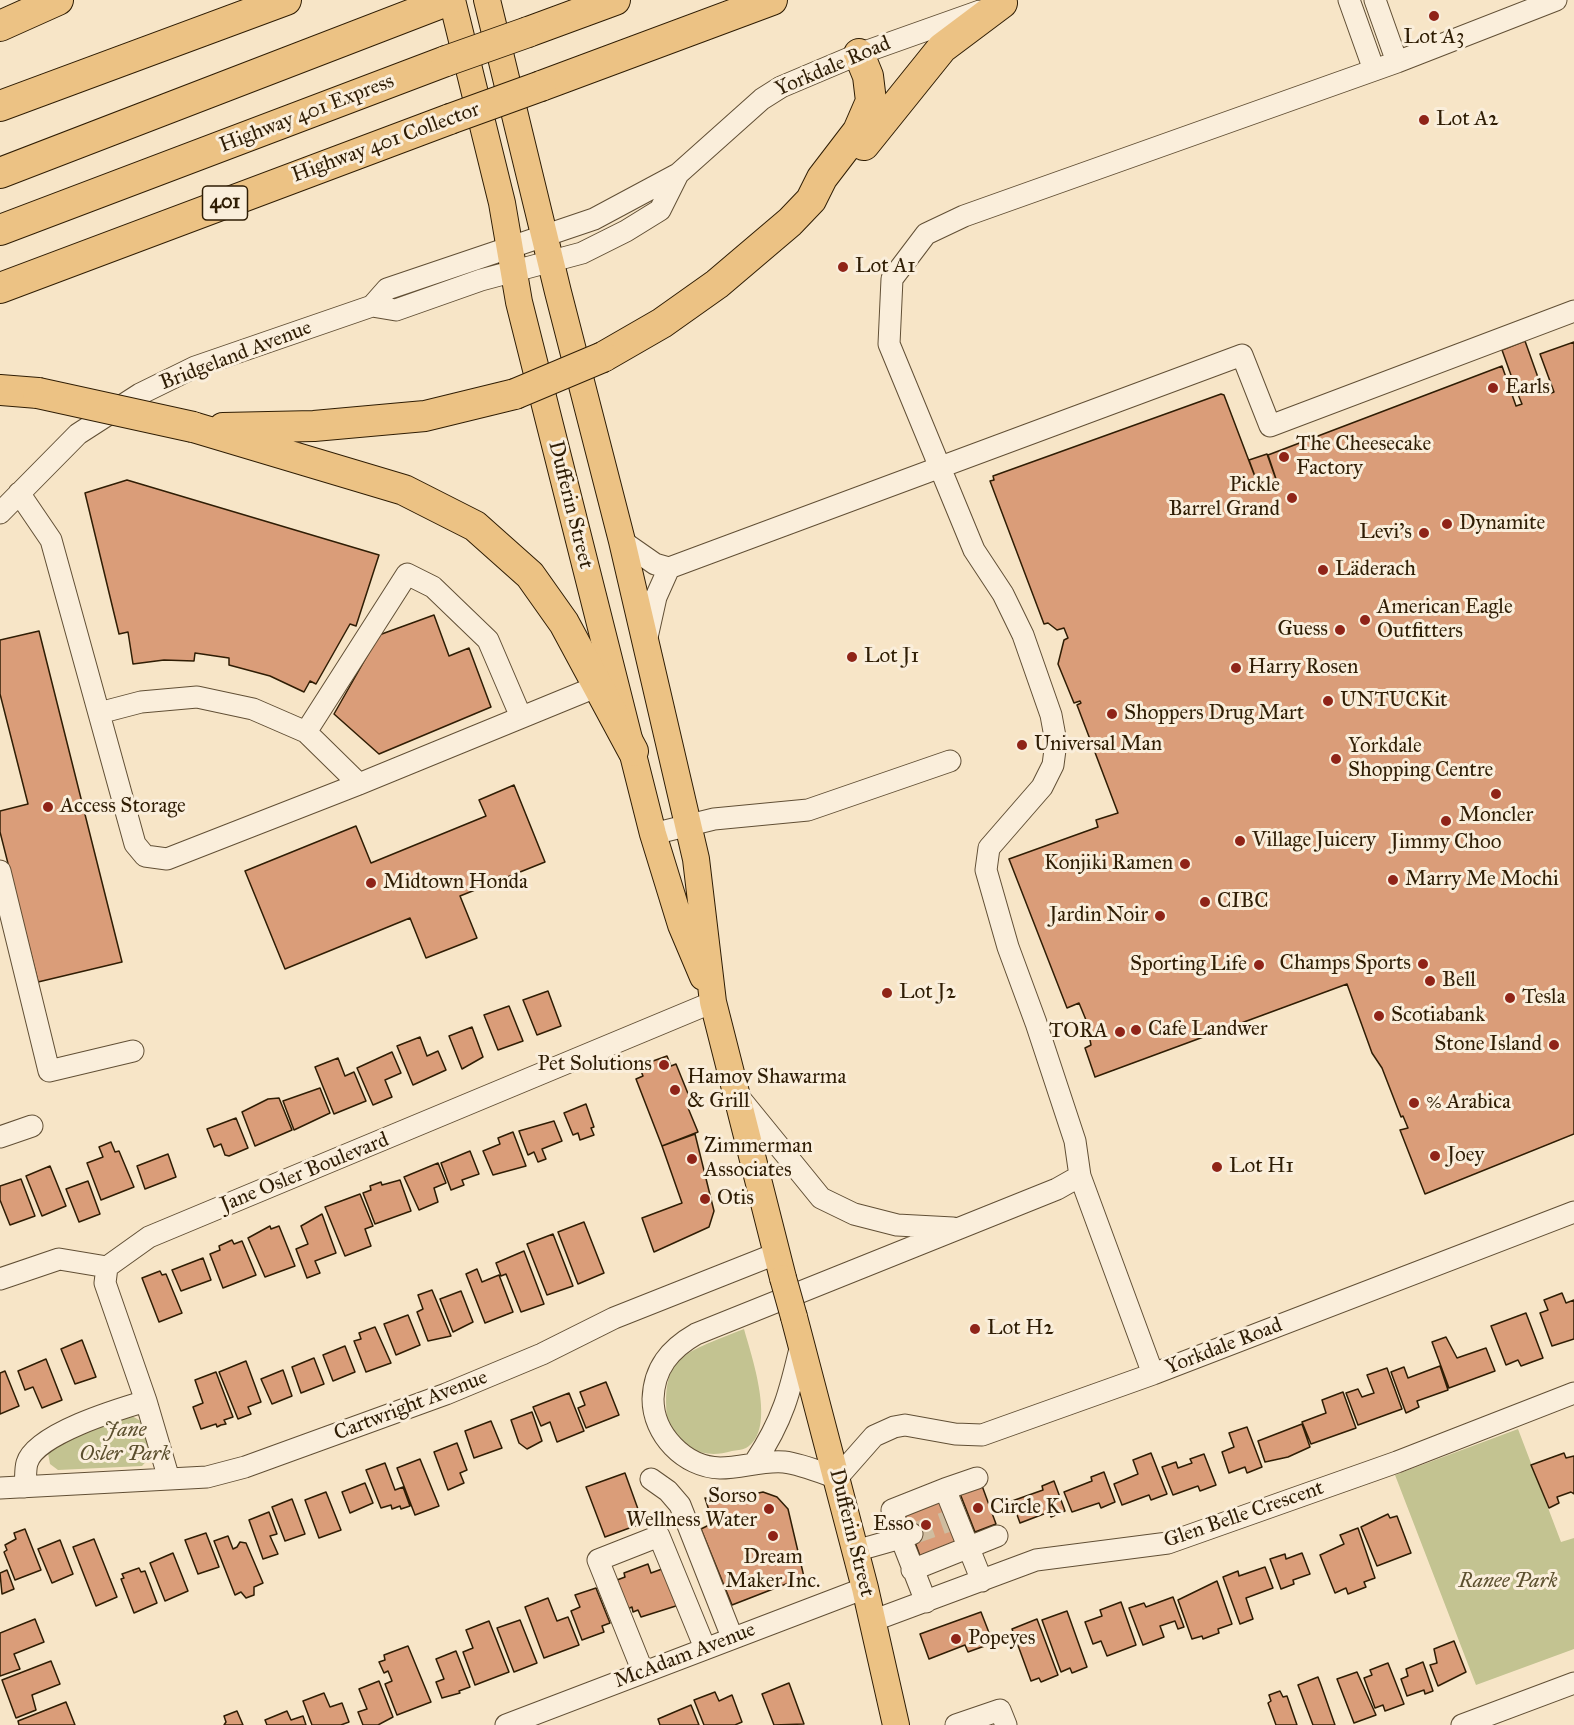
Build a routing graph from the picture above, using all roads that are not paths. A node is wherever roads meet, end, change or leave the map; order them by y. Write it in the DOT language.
graph roads {
  1 [pos="58,0"];
  2 [pos="260,0"];
  3 [pos="286,0"];
  4 [pos="486,0"];
  5 [pos="615,0"];
  6 [pos="772,0"];
  7 [pos="1349,0"];
  8 [pos="1375,0"];
  9 [pos="1556,0"];
  10 [pos="1007,2"];
  11 [pos="442,3"];
  12 [pos="0,26"];
  13 [pos="213,27"];
  14 [pos="859,54"];
  15 [pos="1397,62"];
  16 [pos="1374,70"];
  17 [pos="0,106"];
  18 [pos="0,173"];
  19 [pos="678,174"];
  20 [pos="811,200"];
  21 [pos="0,230"];
  22 [pos="545,236"];
  23 [pos="512,259"];
  24 [pos="551,262"];
  25 [pos="0,288"];
  26 [pos="1574,311"];
  27 [pos="0,390"];
  28 [pos="193,427"];
  29 [pos="939,469"];
  30 [pos="19,494"];
  31 [pos="0,513"];
  32 [pos="622,541"];
  33 [pos="669,568"];
  34 [pos="646,644"];
  35 [pos="598,686"];
  36 [pos="99,713"];
  37 [pos="521,717"];
  38 [pos="306,732"];
  39 [pos="633,751"];
  40 [pos="950,761"];
  41 [pos="359,784"];
  42 [pos="688,825"];
  43 [pos="653,834"];
  44 [pos="0,871"];
  45 [pos="713,1002"];
  46 [pos="134,1051"];
  47 [pos="737,1095"];
  48 [pos="33,1126"];
  49 [pos="0,1137"];
  50 [pos="1080,1176"];
  51 [pos="1574,1212"];
  52 [pos="957,1228"];
  53 [pos="781,1265"];
  54 [pos="107,1267"];
  55 [pos="0,1279"];
  56 [pos="801,1342"];
  57 [pos="1153,1374"];
  58 [pos="1574,1393"];
  59 [pos="146,1401"];
  60 [pos="754,1462"];
  61 [pos="837,1478"];
  62 [pos="976,1478"];
  63 [pos="169,1479"];
  64 [pos="651,1479"];
  65 [pos="25,1487"];
  66 [pos="0,1488"];
  67 [pos="945,1489"];
  68 [pos="907,1536"];
  69 [pos="997,1536"];
  70 [pos="968,1547"];
  71 [pos="855,1551"];
  72 [pos="912,1570"];
  73 [pos="982,1581"];
  74 [pos="865,1588"];
  75 [pos="926,1602"];
  76 [pos="872,1621"];
  77 [pos="732,1637"];
  78 [pos="705,1648"];
  79 [pos="643,1672"];
  80 [pos="1574,1683"];
  81 [pos="506,1725"];
  82 [pos="896,1725"];
  83 [pos="956,1725"];
  84 [pos="1006,1725"];
  85 [pos="1462,1725"];
  1 -- 12 [label="highway"];
  2 -- 13 [label="highway"];
  3 -- 13 [label="highway"];
  4 -- 22 [label="main road, Dufferin Street"];
  5 -- 21 [label="highway, Highway 401 Express / 401, bridge"];
  6 -- 25 [label="highway, Highway 401 Collector / 401, bridge"];
  7 -- 16 [label="street"];
  8 -- 15 [label="street"];
  9 -- 15 [label="street, Yorkdale Road"];
  10 -- 14 [label="street, Yorkdale Road"];
  10 -- 20 [label="highway"];
  11 -- 18 [label="highway"];
  11 -- 23 [label="main road, Dufferin Street"];
  13 -- 17 [label="highway"];
  14 -- 19 [label="street, Yorkdale Road"];
  14 -- 20 [label="highway"];
  15 -- 16 [label="street, Yorkdale Road"];
  16 -- 29 [label="street, Yorkdale Road"];
  19 -- 22 [label="street, Yorkdale Road"];
  19 -- 24 [label="street, Yorkdale Road"];
  20 -- 28 [label="highway, bridge"];
  22 -- 23 [label="street, Yorkdale Road"];
  22 -- 24 [label="main road, Dufferin Street"];
  23 -- 24 [label="street, Yorkdale Road"];
  23 -- 30 [label="street, Bridgeland Avenue"];
  23 -- 39 [label="main road, Dufferin Street"];
  24 -- 32 [label="main road, Dufferin Street"];
  26 -- 29 [label="street"];
  27 -- 28 [label="highway, bridge"];
  28 -- 35 [label="highway"];
  29 -- 33 [label="street"];
  29 -- 50 [label="street, Yorkdale Road"];
  30 -- 31 [label="street, Bridgeland Avenue"];
  30 -- 36 [label="street"];
  32 -- 33 [label="street"];
  32 -- 34 [label="main road, Dufferin Street"];
  33 -- 34 [label="street"];
  34 -- 42 [label="main road, Dufferin Street"];
  35 -- 37 [label="street"];
  35 -- 39 [label="highway"];
  36 -- 38 [label="street"];
  36 -- 41 [label="street"];
  37 -- 38 [label="street"];
  37 -- 41 [label="street"];
  38 -- 41 [label="street"];
  39 -- 43 [label="main road, Dufferin Street"];
  40 -- 42 [label="street"];
  42 -- 43 [label="street"];
  42 -- 45 [label="main road, Dufferin Street"];
  43 -- 45 [label="main road, Dufferin Street"];
  44 -- 46 [label="street"];
  45 -- 47 [label="main road, Dufferin Street"];
  45 -- 54 [label="street, Jane Osler Boulevard"];
  47 -- 52 [label="street"];
  47 -- 53 [label="main road, Dufferin Street"];
  48 -- 49 [label="street"];
  50 -- 52 [label="street"];
  50 -- 57 [label="street, Yorkdale Road"];
  51 -- 57 [label="street, Yorkdale Road"];
  52 -- 60 [label="street"];
  53 -- 56 [label="main road, Dufferin Street, bridge"];
  53 -- 63 [label="street, Cartwright Avenue"];
  54 -- 55 [label="street"];
  54 -- 59 [label="street"];
  56 -- 60 [label="street, Dufferin Street"];
  56 -- 61 [label="main road, Dufferin Street"];
  57 -- 61 [label="street"];
  58 -- 73 [label="street, Glen Belle Crescent"];
  59 -- 63 [label="street"];
  59 -- 65 [label="street"];
  60 -- 61 [label="street"];
  61 -- 71 [label="main road, Dufferin Street"];
  62 -- 67 [label="street"];
  63 -- 65 [label="street, Cartwright Avenue"];
  64 -- 77 [label="street"];
  65 -- 66 [label="street, Cartwright Avenue"];
  67 -- 68 [label="street"];
  67 -- 70 [label="street"];
  68 -- 71 [label="street"];
  68 -- 72 [label="street"];
  69 -- 70 [label="street"];
  70 -- 72 [label="street"];
  70 -- 73 [label="street"];
  71 -- 74 [label="main road, Dufferin Street"];
  72 -- 75 [label="street"];
  73 -- 75 [label="street, Glen Belle Crescent"];
  74 -- 76 [label="main road, Dufferin Street"];
  74 -- 77 [label="street, McAdam Avenue"];
  75 -- 76 [label="street, Glen Belle Crescent"];
  76 -- 82 [label="main road, Dufferin Street"];
  77 -- 78 [label="street, McAdam Avenue"];
  78 -- 79 [label="street, McAdam Avenue"];
  78 -- 79 [label="street"];
  79 -- 81 [label="street, McAdam Avenue"];
  80 -- 85 [label="street"];
  83 -- 84 [label="street"];
}
